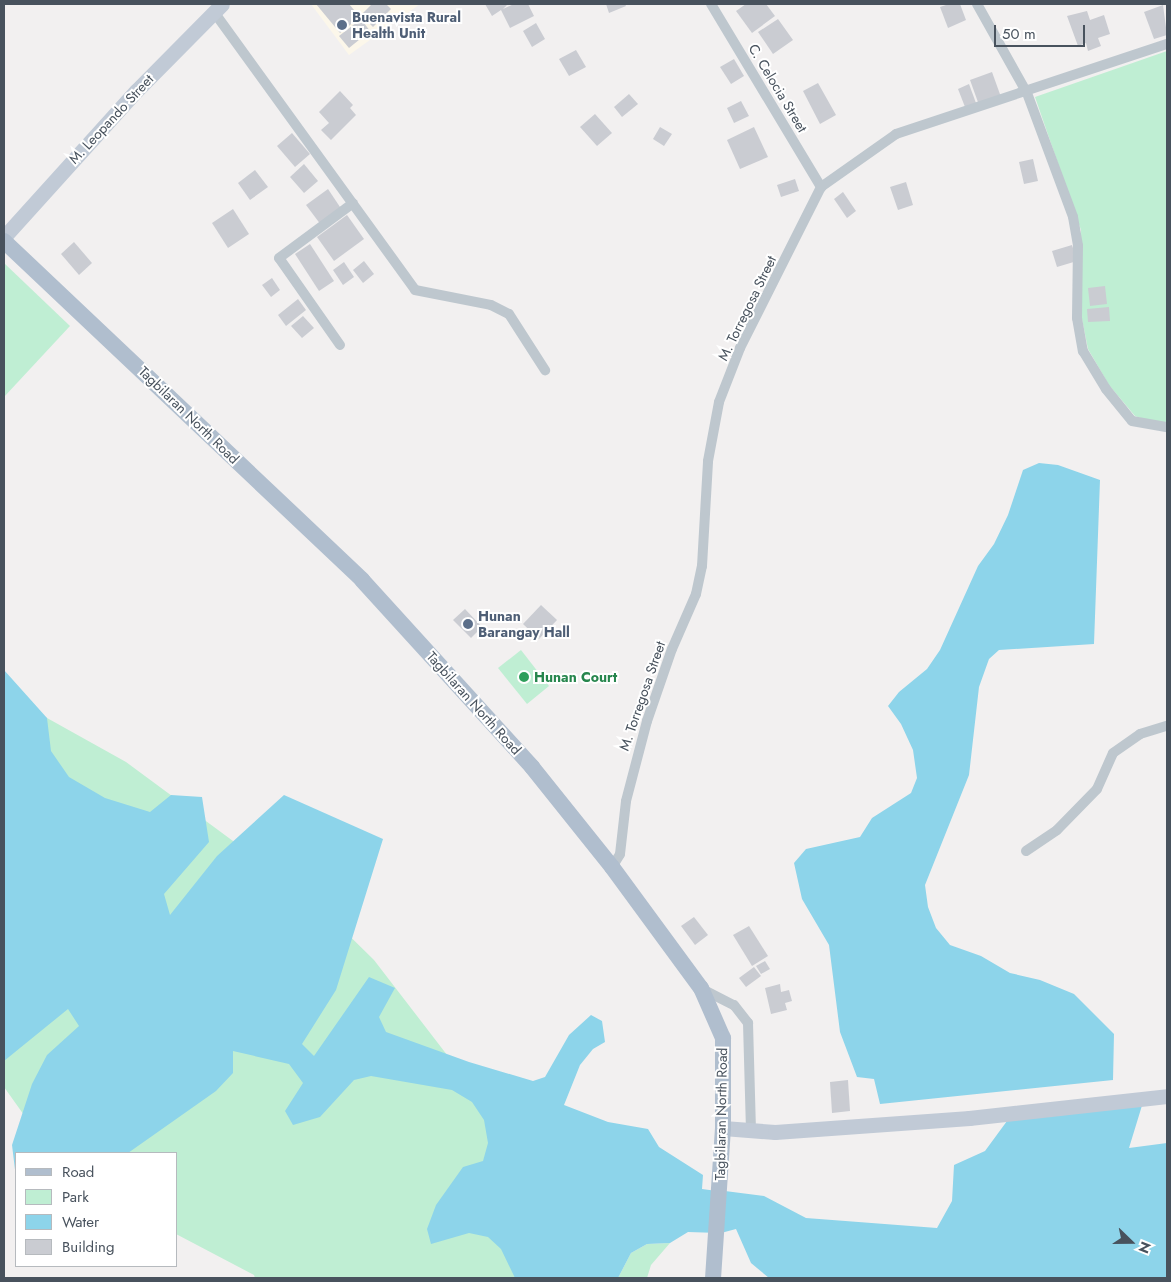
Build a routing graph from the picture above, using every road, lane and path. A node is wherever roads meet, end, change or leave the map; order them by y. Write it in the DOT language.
graph roads {
  1 [pos="711,4"];
  2 [pos="977,4"];
  3 [pos="218,8"];
  4 [pos="1167,44"];
  5 [pos="1027,93"];
  6 [pos="821,187"];
  7 [pos="353,203"];
  8 [pos="4,239"];
  9 [pos="340,345"];
  10 [pos="545,370"];
  11 [pos="1167,427"];
  12 [pos="1167,726"];
  13 [pos="1026,851"];
  14 [pos="612,867"];
  15 [pos="701,988"];
  16 [pos="1167,1096"];
  17 [pos="723,1128"];
  18 [pos="751,1128"];
  19 [pos="713,1278"];
  1 -- 6 [label="street, C. Celocia Street"];
  2 -- 5 [label="street"];
  3 -- 7 [label="street"];
  3 -- 8 [label="street, M. Leopando Street"];
  4 -- 5 [label="street, M. Torregosa Street"];
  5 -- 6 [label="street, M. Torregosa Street"];
  5 -- 11 [label="street"];
  6 -- 14 [label="street, M. Torregosa Street"];
  7 -- 9 [label="street"];
  7 -- 10 [label="street"];
  8 -- 14 [label="main road, Tagbilaran North Road"];
  12 -- 13 [label="street"];
  14 -- 15 [label="main road, Tagbilaran North Road"];
  15 -- 17 [label="main road, Tagbilaran North Road"];
  15 -- 18 [label="street"];
  16 -- 18 [label="street"];
  17 -- 18 [label="street"];
  17 -- 19 [label="main road, Tagbilaran North Road"];
}
